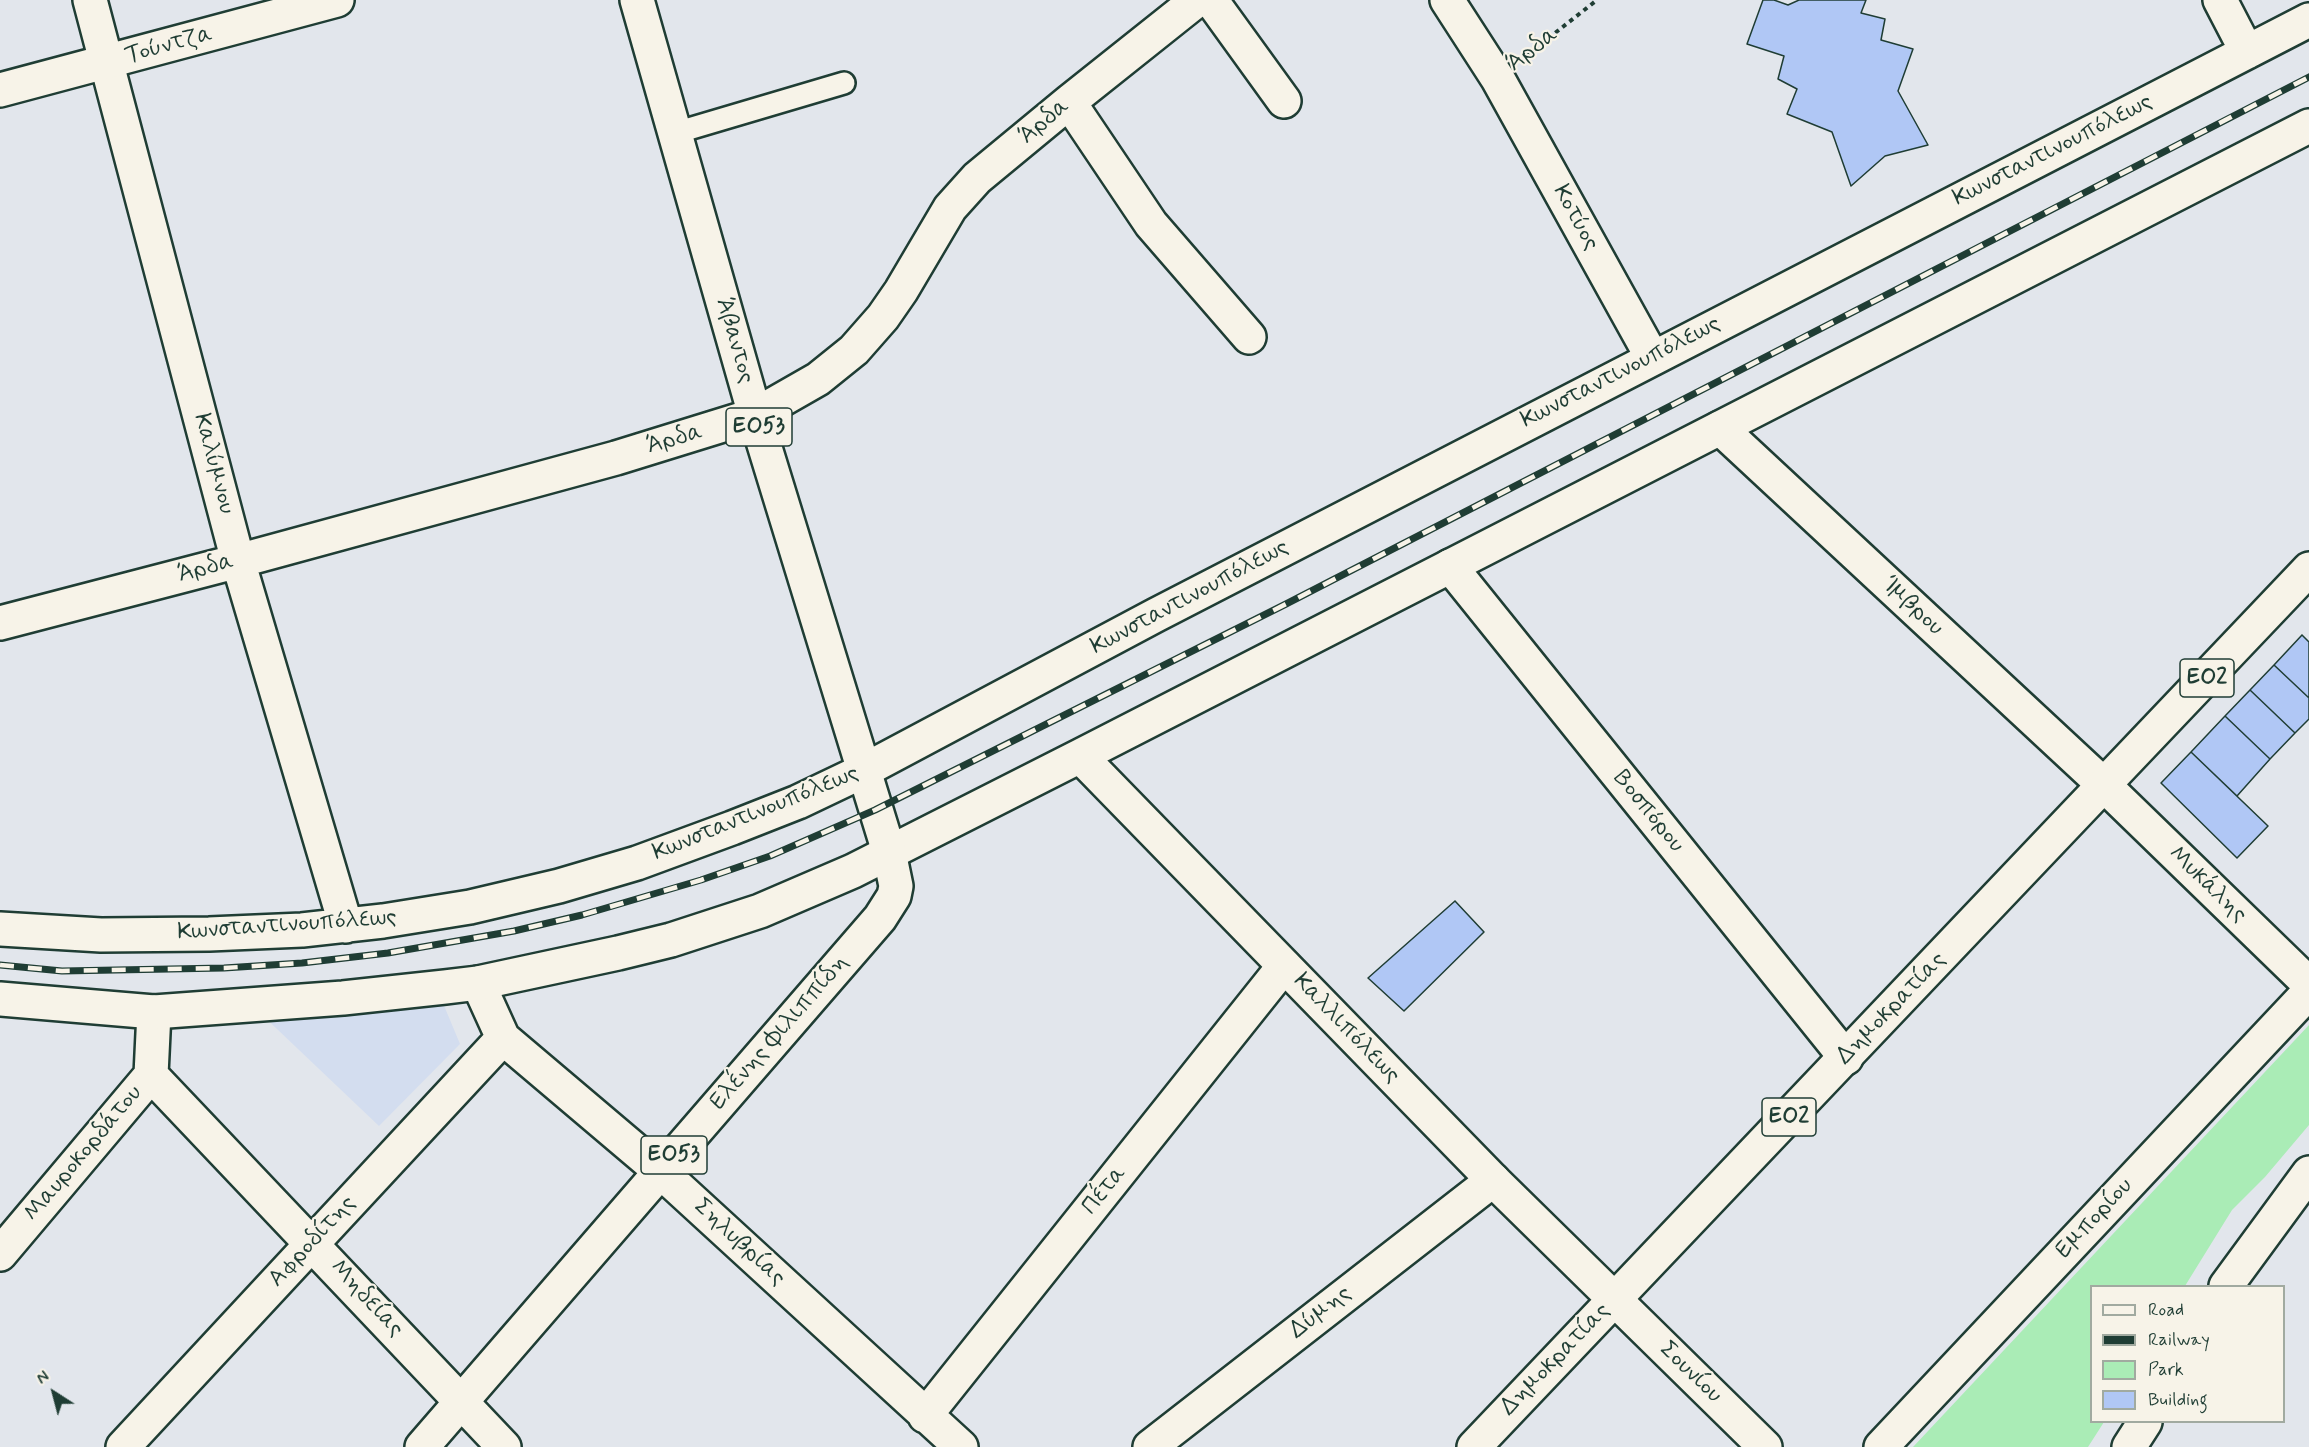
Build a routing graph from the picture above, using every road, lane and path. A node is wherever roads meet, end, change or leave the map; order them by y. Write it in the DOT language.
graph roads {
  1 [pos="90,0"];
  2 [pos="337,0"];
  3 [pos="637,0"];
  4 [pos="1197,0"];
  5 [pos="1211,0"];
  6 [pos="1447,0"];
  7 [pos="1597,0"];
  8 [pos="2220,0"];
  9 [pos="2309,20"];
  10 [pos="2247,52"];
  11 [pos="107,62"];
  12 [pos="1498,79"];
  13 [pos="844,83"];
  14 [pos="0,90"];
  15 [pos="1284,101"];
  16 [pos="1069,102"];
  17 [pos="2309,126"];
  18 [pos="675,133"];
  19 [pos="1249,337"];
  20 [pos="1652,357"];
  21 [pos="755,415"];
  22 [pos="1720,428"];
  23 [pos="238,561"];
  24 [pos="1450,566"];
  25 [pos="2309,569"];
  26 [pos="0,623"];
  27 [pos="1080,756"];
  28 [pos="863,771"];
  29 [pos="2104,786"];
  30 [pos="889,852"];
  31 [pos="346,926"];
  32 [pos="0,929"];
  33 [pos="1284,966"];
  34 [pos="478,983"];
  35 [pos="2309,984"];
  36 [pos="2309,992"];
  37 [pos="0,999"];
  38 [pos="154,1012"];
  39 [pos="503,1038"];
  40 [pos="1846,1058"];
  41 [pos="151,1075"];
  42 [pos="660,1170"];
  43 [pos="2309,1173"];
  44 [pos="1493,1180"];
  45 [pos="312,1243"];
  46 [pos="0,1254"];
  47 [pos="2227,1285"];
  48 [pos="1614,1299"];
  49 [pos="462,1402"];
  50 [pos="925,1416"];
  51 [pos="2144,1423"];
  52 [pos="123,1447"];
  53 [pos="422,1447"];
  54 [pos="504,1447"];
  55 [pos="961,1447"];
  56 [pos="1150,1447"];
  57 [pos="1474,1447"];
  58 [pos="1765,1447"];
  59 [pos="1881,1447"];
  60 [pos="2129,1447"];
  1 -- 11 [label="main road, Καλύμνου"];
  2 -- 11 [label="main road, Τούντζα"];
  3 -- 18 [label="main road, Άβαντος / ΕΟ53"];
  4 -- 16 [label="main road, Άρδα"];
  5 -- 15 [label="main road"];
  6 -- 12 [label="main road, Κοτύος"];
  7 -- 12 [label="path, Άρδα"];
  8 -- 10 [label="main road"];
  9 -- 10 [label="main road, Κωνσταντινουπόλεως"];
  10 -- 20 [label="main road, Κωνσταντινουπόλεως"];
  11 -- 14 [label="main road, Τούντζα"];
  11 -- 23 [label="main road, Καλύμνου"];
  12 -- 20 [label="main road, Κοτύος"];
  13 -- 18 [label="lane"];
  16 -- 19 [label="main road"];
  16 -- 21 [label="main road, Άρδα"];
  17 -- 22 [label="main road"];
  18 -- 21 [label="main road, Άβαντος / ΕΟ53"];
  20 -- 28 [label="main road, Κωνσταντινουπόλεως"];
  21 -- 23 [label="main road, Άρδα"];
  21 -- 28 [label="main road, Άβαντος / ΕΟ53"];
  22 -- 24 [label="main road"];
  22 -- 29 [label="main road, Ίμβρου"];
  23 -- 26 [label="main road, Άρδα"];
  23 -- 31 [label="main road, Καλύμνου"];
  24 -- 27 [label="main road"];
  24 -- 40 [label="main road, Βοσπόρου"];
  25 -- 29 [label="main road, Δημοκρατίας / ΕΟ2"];
  27 -- 30 [label="main road"];
  27 -- 33 [label="main road, Καλλιπόλεως"];
  28 -- 30 [label="main road, Άβαντος / ΕΟ53"];
  28 -- 31 [label="main road, Κωνσταντινουπόλεως"];
  29 -- 35 [label="main road, Μυκάλης"];
  29 -- 40 [label="main road, Δημοκρατίας / ΕΟ2"];
  30 -- 34 [label="main road"];
  30 -- 42 [label="main road, Ελένης Φιλιππίδη / ΕΟ53"];
  31 -- 32 [label="main road, Κωνσταντινουπόλεως"];
  33 -- 44 [label="main road, Καλλιπόλεως"];
  33 -- 50 [label="main road, Πέτα"];
  34 -- 38 [label="main road"];
  34 -- 39 [label="main road, Σηλυβρίας"];
  36 -- 59 [label="main road, Εμπορίου"];
  37 -- 38 [label="main road"];
  38 -- 41 [label="main road, Μαυροκορδάτου"];
  39 -- 42 [label="main road, Σηλυβρίας"];
  39 -- 45 [label="main road, Αφροδίτης"];
  40 -- 48 [label="main road, Δημοκρατίας / ΕΟ2"];
  41 -- 45 [label="main road, Μηδείας"];
  41 -- 46 [label="main road, Μαυροκορδάτου"];
  42 -- 49 [label="main road, Ελένης Φιλιππίδη / ΕΟ53"];
  42 -- 50 [label="main road, Σηλυβρίας"];
  43 -- 47 [label="main road"];
  44 -- 48 [label="main road, Καλλιπόλεως"];
  44 -- 56 [label="main road, Δύμης"];
  45 -- 49 [label="main road, Μηδείας"];
  45 -- 52 [label="main road, Αφροδίτης"];
  48 -- 57 [label="main road, Δημοκρατίας / ΕΟ2"];
  48 -- 58 [label="main road, Σουνίου"];
  49 -- 53 [label="main road, Ελένης Φιλιππίδη / ΕΟ53"];
  49 -- 54 [label="main road, Μηδείας"];
  50 -- 55 [label="main road, Σηλυβρίας"];
  51 -- 60 [label="main road"];
}
